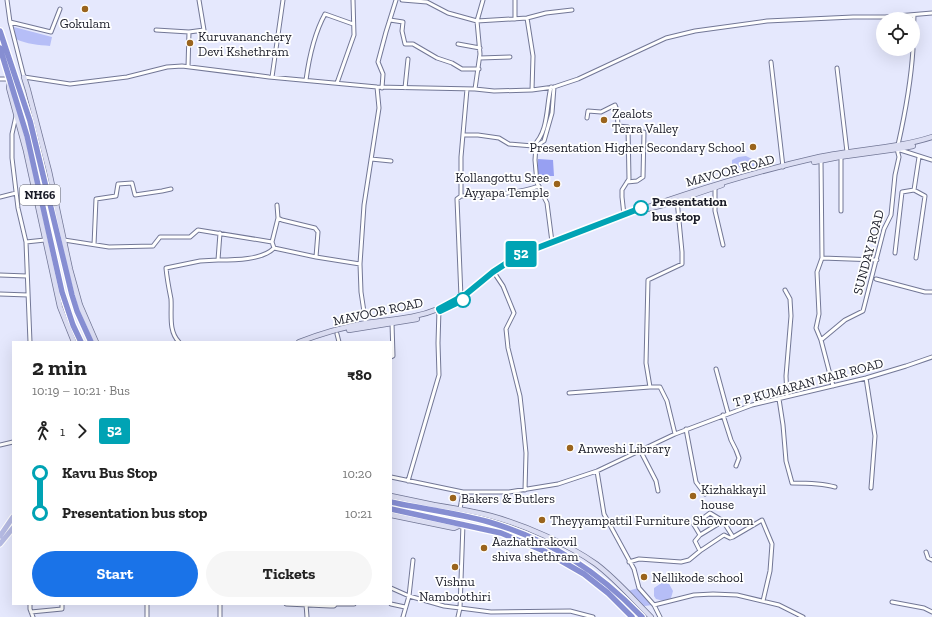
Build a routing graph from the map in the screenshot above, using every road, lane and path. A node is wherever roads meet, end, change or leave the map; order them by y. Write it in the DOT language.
graph roads {
  1 [pos="8,0"];
  2 [pos="199,0"];
  3 [pos="283,0"];
  4 [pos="353,0"];
  5 [pos="396,0"];
  6 [pos="402,0"];
  7 [pos="483,0"];
  8 [pos="516,0"];
  9 [pos="60,9"];
  10 [pos="572,10"];
  11 [pos="932,13"];
  12 [pos="920,14"];
  13 [pos="527,18"];
  14 [pos="876,18"];
  15 [pos="515,19"];
  16 [pos="390,20"];
  17 [pos="477,21"];
  18 [pos="10,22"];
  19 [pos="353,24"];
  20 [pos="0,30"];
  21 [pos="156,30"];
  22 [pos="189,32"];
  23 [pos="458,44"];
  24 [pos="0,48"];
  25 [pos="480,48"];
  26 [pos="913,56"];
  27 [pos="510,57"];
  28 [pos="480,58"];
  29 [pos="408,59"];
  30 [pos="771,62"];
  31 [pos="188,67"];
  32 [pos="837,68"];
  33 [pos="479,69"];
  34 [pos="24,77"];
  35 [pos="272,77"];
  36 [pos="0,79"];
  37 [pos="11,79"];
  38 [pos="306,80"];
  39 [pos="337,83"];
  40 [pos="552,87"];
  41 [pos="377,88"];
  42 [pos="382,88"];
  43 [pos="405,88"];
  44 [pos="467,89"];
  45 [pos="475,89"];
  46 [pos="532,90"];
  47 [pos="16,115"];
  48 [pos="587,118"];
  49 [pos="644,132"];
  50 [pos="463,134"];
  51 [pos="932,137"];
  52 [pos="932,140"];
  53 [pos="898,147"];
  54 [pos="847,152"];
  55 [pos="842,156"];
  56 [pos="920,156"];
  57 [pos="371,159"];
  58 [pos="821,160"];
  59 [pos="932,160"];
  60 [pos="390,161"];
  61 [pos="783,166"];
  62 [pos="627,182"];
  63 [pos="539,186"];
  64 [pos="715,187"];
  65 [pos="170,188"];
  66 [pos="50,189"];
  67 [pos="914,190"];
  68 [pos="37,192"];
  69 [pos="16,194"];
  70 [pos="461,196"];
  71 [pos="0,197"];
  72 [pos="677,200"];
  73 [pos="277,205"];
  74 [pos="841,211"];
  75 [pos="624,215"];
  76 [pos="278,218"];
  77 [pos="220,233"];
  78 [pos="45,240"];
  79 [pos="64,240"];
  80 [pos="26,242"];
  81 [pos="272,242"];
  82 [pos="552,242"];
  83 [pos="94,245"];
  84 [pos="723,245"];
  85 [pos="274,248"];
  86 [pos="895,253"];
  87 [pos="316,257"];
  88 [pos="822,258"];
  89 [pos="916,258"];
  90 [pos="218,260"];
  91 [pos="877,260"];
  92 [pos="360,264"];
  93 [pos="495,274"];
  94 [pos="0,275"];
  95 [pos="27,276"];
  96 [pos="876,280"];
  97 [pos="785,290"];
  98 [pos="932,292"];
  99 [pos="0,294"];
  100 [pos="28,295"];
  101 [pos="461,298"];
  102 [pos="439,310"];
  103 [pos="392,323"];
  104 [pos="366,325"];
  105 [pos="337,334"];
  106 [pos="821,340"];
  107 [pos="30,341"];
  108 [pos="74,341"];
  109 [pos="81,341"];
  110 [pos="91,341"];
  111 [pos="96,341"];
  112 [pos="178,341"];
  113 [pos="302,341"];
  114 [pos="311,341"];
  115 [pos="339,341"];
  116 [pos="392,356"];
  117 [pos="932,357"];
  118 [pos="716,369"];
  119 [pos="866,378"];
  120 [pos="833,386"];
  121 [pos="650,387"];
  122 [pos="569,393"];
  123 [pos="787,397"];
  124 [pos="779,399"];
  125 [pos="728,413"];
  126 [pos="723,415"];
  127 [pos="686,429"];
  128 [pos="675,434"];
  129 [pos="12,442"];
  130 [pos="0,445"];
  131 [pos="640,450"];
  132 [pos="736,466"];
  133 [pos="597,471"];
  134 [pos="392,477"];
  135 [pos="408,481"];
  136 [pos="835,488"];
  137 [pos="871,488"];
  138 [pos="525,490"];
  139 [pos="658,491"];
  140 [pos="463,492"];
  141 [pos="705,494"];
  142 [pos="392,496"];
  143 [pos="392,502"];
  144 [pos="434,505"];
  145 [pos="392,509"];
  146 [pos="460,509"];
  147 [pos="440,512"];
  148 [pos="392,515"];
  149 [pos="12,518"];
  150 [pos="723,521"];
  151 [pos="463,524"];
  152 [pos="12,529"];
  153 [pos="700,535"];
  154 [pos="0,536"];
  155 [pos="733,537"];
  156 [pos="0,544"];
  157 [pos="700,551"];
  158 [pos="926,552"];
  159 [pos="413,560"];
  160 [pos="932,560"];
  161 [pos="630,562"];
  162 [pos="392,588"];
  163 [pos="409,596"];
  164 [pos="763,601"];
  165 [pos="892,602"];
  166 [pos="392,604"];
  167 [pos="30,605"];
  168 [pos="62,605"];
  169 [pos="147,605"];
  170 [pos="220,605"];
  171 [pos="306,605"];
  172 [pos="335,605"];
  173 [pos="654,605"];
  174 [pos="405,607"];
  175 [pos="460,608"];
  176 [pos="31,612"];
  177 [pos="496,612"];
  178 [pos="546,612"];
  179 [pos="932,612"];
  180 [pos="33,617"];
  181 [pos="147,617"];
  182 [pos="220,617"];
  183 [pos="307,617"];
  184 [pos="403,617"];
  185 [pos="458,617"];
  186 [pos="496,617"];
  187 [pos="546,617"];
  188 [pos="593,617"];
  189 [pos="632,617"];
  190 [pos="642,617"];
  191 [pos="651,617"];
  192 [pos="660,617"];
  193 [pos="803,617"];
  1 -- 18 [label="street"];
  2 -- 22 [label="street"];
  3 -- 35 [label="street"];
  4 -- 19 [label="street"];
  5 -- 16 [label="street"];
  6 -- 17 [label="street"];
  7 -- 17 [label="street"];
  8 -- 15 [label="street"];
  9 -- 18 [label="street"];
  10 -- 13 [label="street"];
  11 -- 12 [label="street"];
  13 -- 15 [label="street"];
  13 -- 46 [label="street"];
  14 -- 40 [label="street"];
  15 -- 17 [label="street"];
  16 -- 33 [label="street"];
  16 -- 42 [label="street"];
  17 -- 25 [label="street"];
  18 -- 34 [label="street"];
  19 -- 38 [label="street"];
  19 -- 39 [label="street"];
  20 -- 66 [label="highway, NH66"];
  21 -- 22 [label="street"];
  22 -- 31 [label="street"];
  23 -- 25 [label="street"];
  24 -- 37 [label="highway, NH66"];
  25 -- 28 [label="street"];
  26 -- 53 [label="street, SUNDAY ROAD"];
  27 -- 28 [label="street"];
  28 -- 33 [label="street"];
  29 -- 43 [label="street"];
  30 -- 61 [label="street"];
  31 -- 34 [label="street"];
  31 -- 35 [label="street"];
  32 -- 54 [label="street"];
  33 -- 45 [label="street"];
  34 -- 66 [label="main road"];
  35 -- 38 [label="street"];
  36 -- 37 [label="street"];
  37 -- 47 [label="main road"];
  37 -- 68 [label="highway, NH66"];
  38 -- 39 [label="street"];
  39 -- 41 [label="street"];
  40 -- 46 [label="street"];
  40 -- 50 [label="street"];
  40 -- 63 [label="street"];
  41 -- 42 [label="street"];
  41 -- 57 [label="street"];
  42 -- 43 [label="street"];
  43 -- 44 [label="street"];
  44 -- 45 [label="street"];
  44 -- 50 [label="street"];
  45 -- 46 [label="street"];
  47 -- 68 [label="main road"];
  47 -- 69 [label="street"];
  48 -- 62 [label="street"];
  49 -- 62 [label="street"];
  50 -- 70 [label="street"];
  51 -- 53 [label="main road, MAVOOR ROAD"];
  52 -- 53 [label="main road, MAVOOR ROAD"];
  53 -- 54 [label="main road, MAVOOR ROAD"];
  53 -- 55 [label="main road, MAVOOR ROAD"];
  53 -- 56 [label="street"];
  53 -- 91 [label="street, SUNDAY ROAD"];
  54 -- 61 [label="main road, MAVOOR ROAD"];
  55 -- 58 [label="main road, MAVOOR ROAD"];
  55 -- 74 [label="street"];
  56 -- 59 [label="street"];
  56 -- 67 [label="street"];
  57 -- 60 [label="street"];
  57 -- 92 [label="street"];
  58 -- 64 [label="main road, MAVOOR ROAD"];
  58 -- 88 [label="street"];
  61 -- 75 [label="main road, MAVOOR ROAD"];
  62 -- 75 [label="street"];
  63 -- 70 [label="street"];
  63 -- 82 [label="street"];
  64 -- 72 [label="main road, MAVOOR ROAD"];
  64 -- 84 [label="street"];
  65 -- 83 [label="street"];
  66 -- 68 [label="highway"];
  66 -- 79 [label="main road"];
  66 -- 110 [label="highway, NH66"];
  67 -- 86 [label="street"];
  67 -- 89 [label="street"];
  68 -- 78 [label="main road"];
  68 -- 109 [label="highway, NH66"];
  69 -- 71 [label="street"];
  69 -- 80 [label="street"];
  70 -- 101 [label="street"];
  72 -- 93 [label="main road, MAVOOR ROAD"];
  72 -- 121 [label="street"];
  73 -- 76 [label="street"];
  75 -- 82 [label="main road, MAVOOR ROAD"];
  76 -- 81 [label="street"];
  76 -- 87 [label="street"];
  77 -- 81 [label="street"];
  77 -- 83 [label="street"];
  77 -- 90 [label="street"];
  78 -- 80 [label="street"];
  78 -- 108 [label="main road"];
  79 -- 83 [label="street"];
  79 -- 111 [label="main road"];
  80 -- 95 [label="street"];
  81 -- 85 [label="street"];
  82 -- 101 [label="main road, MAVOOR ROAD"];
  85 -- 87 [label="street"];
  85 -- 90 [label="street"];
  87 -- 92 [label="street"];
  88 -- 91 [label="street"];
  88 -- 106 [label="street"];
  90 -- 112 [label="street"];
  91 -- 106 [label="street, SUNDAY ROAD"];
  92 -- 104 [label="street"];
  93 -- 102 [label="main road, MAVOOR ROAD"];
  93 -- 138 [label="street"];
  94 -- 95 [label="street"];
  95 -- 100 [label="street"];
  96 -- 98 [label="street"];
  97 -- 123 [label="street"];
  99 -- 100 [label="street"];
  100 -- 107 [label="street"];
  101 -- 102 [label="main road, MAVOOR ROAD"];
  102 -- 103 [label="main road, MAVOOR ROAD"];
  102 -- 104 [label="main road, MAVOOR ROAD"];
  102 -- 135 [label="street"];
  103 -- 104 [label="main road, MAVOOR ROAD"];
  103 -- 116 [label="street"];
  104 -- 105 [label="main road, MAVOOR ROAD"];
  104 -- 113 [label="main road, MAVOOR ROAD"];
  105 -- 114 [label="main road, MAVOOR ROAD"];
  105 -- 115 [label="street"];
  106 -- 120 [label="street"];
  117 -- 119 [label="street, T P KUMARAN NAIR ROAD"];
  118 -- 125 [label="street"];
  119 -- 120 [label="street, T P KUMARAN NAIR ROAD"];
  119 -- 137 [label="street"];
  120 -- 123 [label="street, T P KUMARAN NAIR ROAD"];
  121 -- 122 [label="street"];
  121 -- 128 [label="street"];
  123 -- 124 [label="street, T P KUMARAN NAIR ROAD"];
  124 -- 125 [label="street, T P KUMARAN NAIR ROAD"];
  124 -- 136 [label="street"];
  125 -- 126 [label="street, T P KUMARAN NAIR ROAD"];
  126 -- 127 [label="street, T P KUMARAN NAIR ROAD"];
  126 -- 132 [label="street"];
  127 -- 128 [label="street, T P KUMARAN NAIR ROAD"];
  127 -- 141 [label="street"];
  128 -- 131 [label="street, T P KUMARAN NAIR ROAD"];
  129 -- 130 [label="street"];
  131 -- 133 [label="street, T P KUMARAN NAIR ROAD"];
  131 -- 139 [label="street"];
  133 -- 138 [label="street, T P KUMARAN NAIR ROAD"];
  133 -- 161 [label="street"];
  134 -- 135 [label="street, T P KUMARAN NAIR ROAD"];
  135 -- 140 [label="street, T P KUMARAN NAIR ROAD"];
  138 -- 140 [label="street, T P KUMARAN NAIR ROAD"];
  140 -- 146 [label="street"];
  142 -- 144 [label="main road"];
  143 -- 147 [label="highway"];
  144 -- 146 [label="main road"];
  144 -- 147 [label="main road"];
  145 -- 151 [label="highway"];
  146 -- 191 [label="main road"];
  147 -- 190 [label="highway"];
  148 -- 151 [label="main road"];
  149 -- 154 [label="main road"];
  150 -- 153 [label="street"];
  150 -- 153 [label="street"];
  150 -- 155 [label="street"];
  151 -- 175 [label="street"];
  151 -- 189 [label="highway"];
  152 -- 156 [label="main road"];
  153 -- 157 [label="street"];
  155 -- 157 [label="street"];
  155 -- 164 [label="street"];
  157 -- 161 [label="street"];
  158 -- 160 [label="street"];
  159 -- 163 [label="street"];
  161 -- 173 [label="street"];
  162 -- 163 [label="street"];
  163 -- 174 [label="street"];
  163 -- 175 [label="street"];
  164 -- 173 [label="street"];
  164 -- 193 [label="street"];
  165 -- 179 [label="street"];
  166 -- 174 [label="street"];
  167 -- 176 [label="street"];
  168 -- 176 [label="street"];
  169 -- 181 [label="street"];
  170 -- 182 [label="street"];
  171 -- 172 [label="street"];
  171 -- 183 [label="street"];
  173 -- 192 [label="street"];
  174 -- 184 [label="street"];
  175 -- 177 [label="street"];
  175 -- 185 [label="street"];
  176 -- 180 [label="street"];
  177 -- 178 [label="street"];
  177 -- 186 [label="street"];
  178 -- 187 [label="street"];
  178 -- 188 [label="street"];
}
